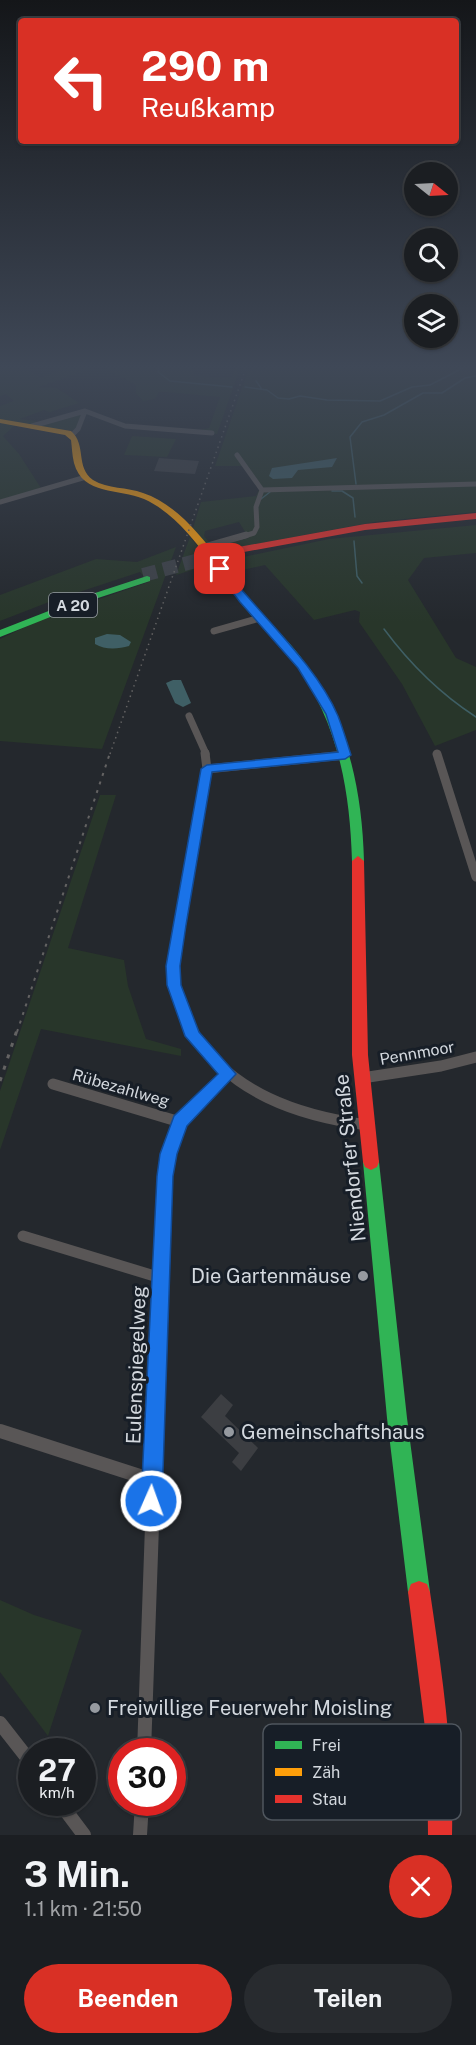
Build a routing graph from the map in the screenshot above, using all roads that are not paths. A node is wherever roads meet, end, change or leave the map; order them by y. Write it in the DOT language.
graph roads {
  1 [pos="77,451"];
  2 [pos="237,455"];
  3 [pos="86,477"];
  4 [pos="476,484"];
  5 [pos="262,490"];
  6 [pos="0,502"];
  7 [pos="476,516"];
  8 [pos="476,521"];
  9 [pos="204,548"];
  10 [pos="260,618"];
  11 [pos="0,626"];
  12 [pos="214,631"];
  13 [pos="0,634"];
  14 [pos="189,716"];
  15 [pos="437,754"];
  16 [pos="345,755"];
  17 [pos="207,769"];
  18 [pos="476,877"];
  19 [pos="476,1057"];
  20 [pos="228,1074"];
  21 [pos="362,1078"];
  22 [pos="53,1084"];
  23 [pos="180,1122"];
  24 [pos="366,1125"];
  25 [pos="23,1236"];
  26 [pos="161,1278"];
  27 [pos="0,1431"];
  28 [pos="152,1480"];
  29 [pos="0,1723"];
  30 [pos="436,1724"];
  31 [pos="144,1738"];
  32 [pos="18,1746"];
  33 [pos="70,1816"];
  34 [pos="141,1816"];
  35 [pos="441,1820"];
  36 [pos="84,1835"];
  37 [pos="140,1835"];
  38 [pos="440,1835"];
  1 -- 3 [label="main road"];
  2 -- 5 [label="street"];
  3 -- 6 [label="street"];
  3 -- 9 [label="main road, Niendorfer Straße"];
  4 -- 5 [label="street"];
  5 -- 9 [label="street"];
  7 -- 8 [label="main road"];
  9 -- 10 [label="main road, Niendorfer Straße"];
  10 -- 12 [label="street"];
  10 -- 16 [label="main road, Niendorfer Straße"];
  11 -- 13 [label="main road, A 20"];
  14 -- 17 [label="street"];
  15 -- 18 [label="street"];
  16 -- 17 [label="street"];
  16 -- 21 [label="main road, Niendorfer Straße"];
  17 -- 20 [label="street"];
  19 -- 21 [label="street, Pennmoor"];
  20 -- 23 [label="street, Eulenspiegelweg"];
  20 -- 24 [label="street"];
  21 -- 24 [label="main road, Niendorfer Straße"];
  22 -- 23 [label="street, Rübezahlweg"];
  23 -- 26 [label="street, Eulenspiegelweg"];
  24 -- 30 [label="main road, Niendorfer Straße"];
  25 -- 26 [label="street"];
  26 -- 28 [label="street, Eulenspiegelweg"];
  27 -- 28 [label="street"];
  28 -- 31 [label="street, Eulenspiegelweg"];
  29 -- 32 [label="street"];
  33 -- 36 [label="street"];
  34 -- 37 [label="street"];
  35 -- 38 [label="main road, Niendorfer Straße"];
}
